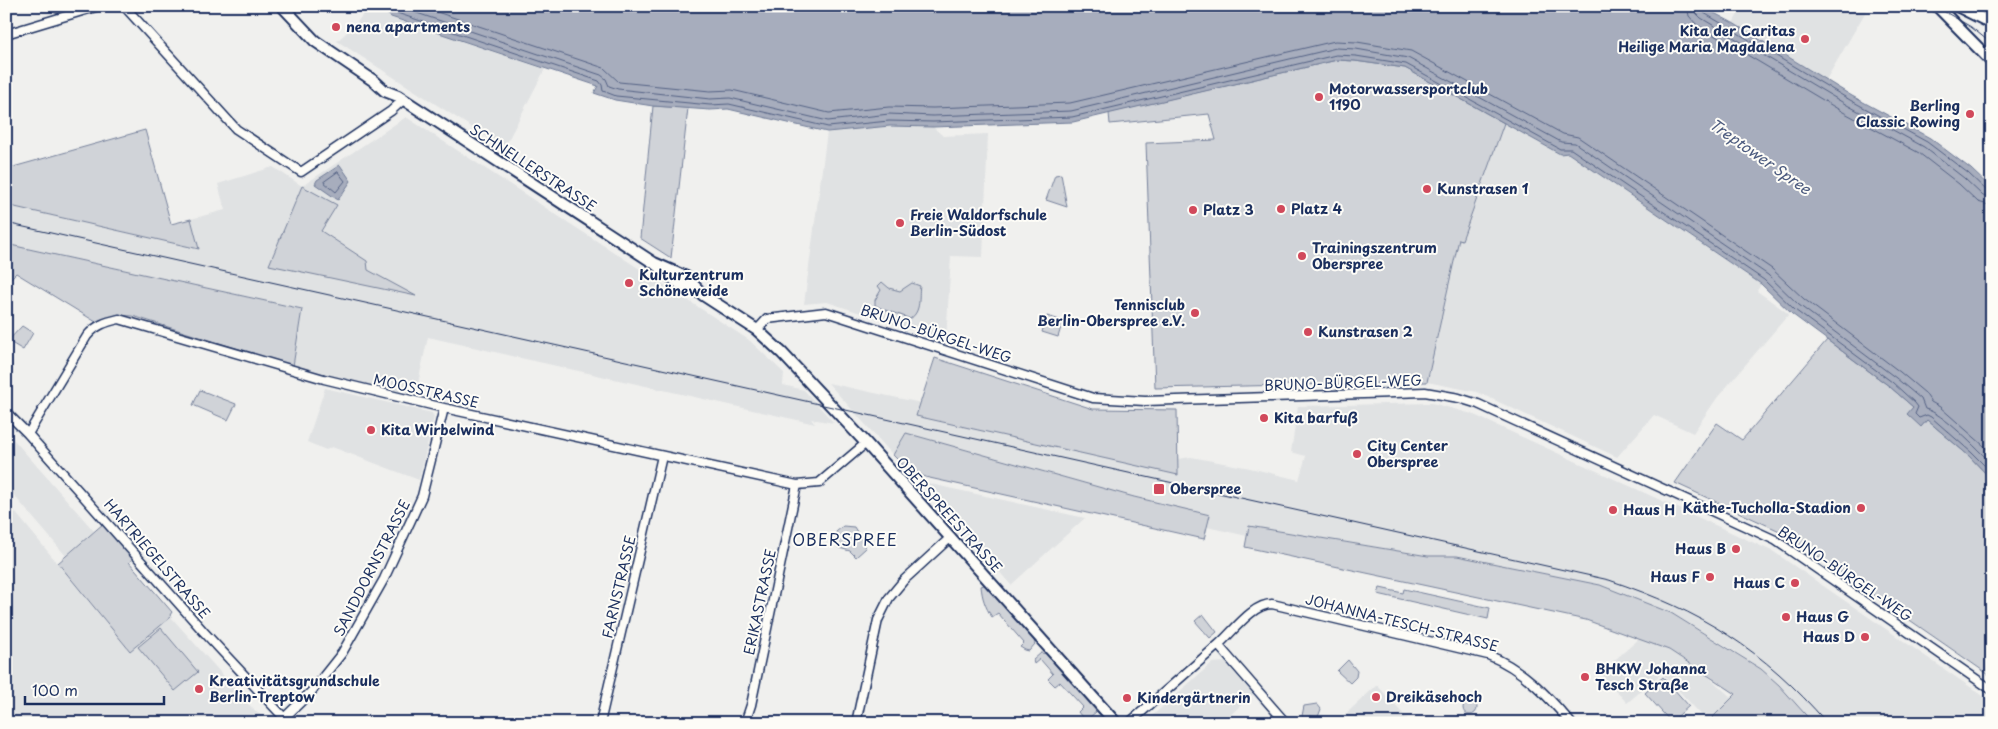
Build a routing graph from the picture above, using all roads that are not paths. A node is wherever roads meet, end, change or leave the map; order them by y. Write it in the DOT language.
graph roads {
  1 [pos="99,6"];
  2 [pos="124,6"];
  3 [pos="282,6"];
  4 [pos="1937,6"];
  5 [pos="1957,6"];
  6 [pos="1986,6"];
  7 [pos="1992,12"];
  8 [pos="1992,21"];
  9 [pos="6,34"];
  10 [pos="1992,62"];
  11 [pos="401,98"];
  12 [pos="757,330"];
  13 [pos="444,408"];
  14 [pos="6,412"];
  15 [pos="28,434"];
  16 [pos="866,443"];
  17 [pos="662,456"];
  18 [pos="798,485"];
  19 [pos="950,537"];
  20 [pos="1218,645"];
  21 [pos="1992,690"];
  22 [pos="286,721"];
  23 [pos="600,723"];
  24 [pos="745,723"];
  25 [pos="856,723"];
  26 [pos="1116,723"];
  27 [pos="1129,723"];
  28 [pos="1286,723"];
  29 [pos="1571,723"];
  1 -- 9 [label="street"];
  2 -- 11 [label="street"];
  3 -- 11 [label="main road, SCHNELLERSTRASSE"];
  4 -- 10 [label="main road"];
  5 -- 8 [label="main road"];
  6 -- 7 [label="main road"];
  11 -- 12 [label="main road, SCHNELLERSTRASSE"];
  12 -- 16 [label="main road, OBERSPREESTRASSE"];
  12 -- 21 [label="street, BRUNO-BÜRGEL-WEG"];
  13 -- 15 [label="street, MOOSSTRASSE"];
  13 -- 17 [label="street, MOOSSTRASSE"];
  13 -- 22 [label="street, SANDDORNSTRASSE"];
  14 -- 15 [label="street, HARTRIEGELSTRASSE"];
  15 -- 22 [label="street, HARTRIEGELSTRASSE"];
  16 -- 18 [label="street, MOOSSTRASSE"];
  16 -- 19 [label="main road, OBERSPREESTRASSE"];
  17 -- 18 [label="street, MOOSSTRASSE"];
  17 -- 23 [label="street, FARNSTRASSE"];
  18 -- 24 [label="street, ERIKASTRASSE"];
  19 -- 25 [label="street"];
  19 -- 26 [label="main road, OBERSPREESTRASSE"];
  20 -- 27 [label="street, JOHANNA-TESCH-STRASSE"];
  20 -- 28 [label="street"];
  20 -- 29 [label="street, JOHANNA-TESCH-STRASSE"];
}
